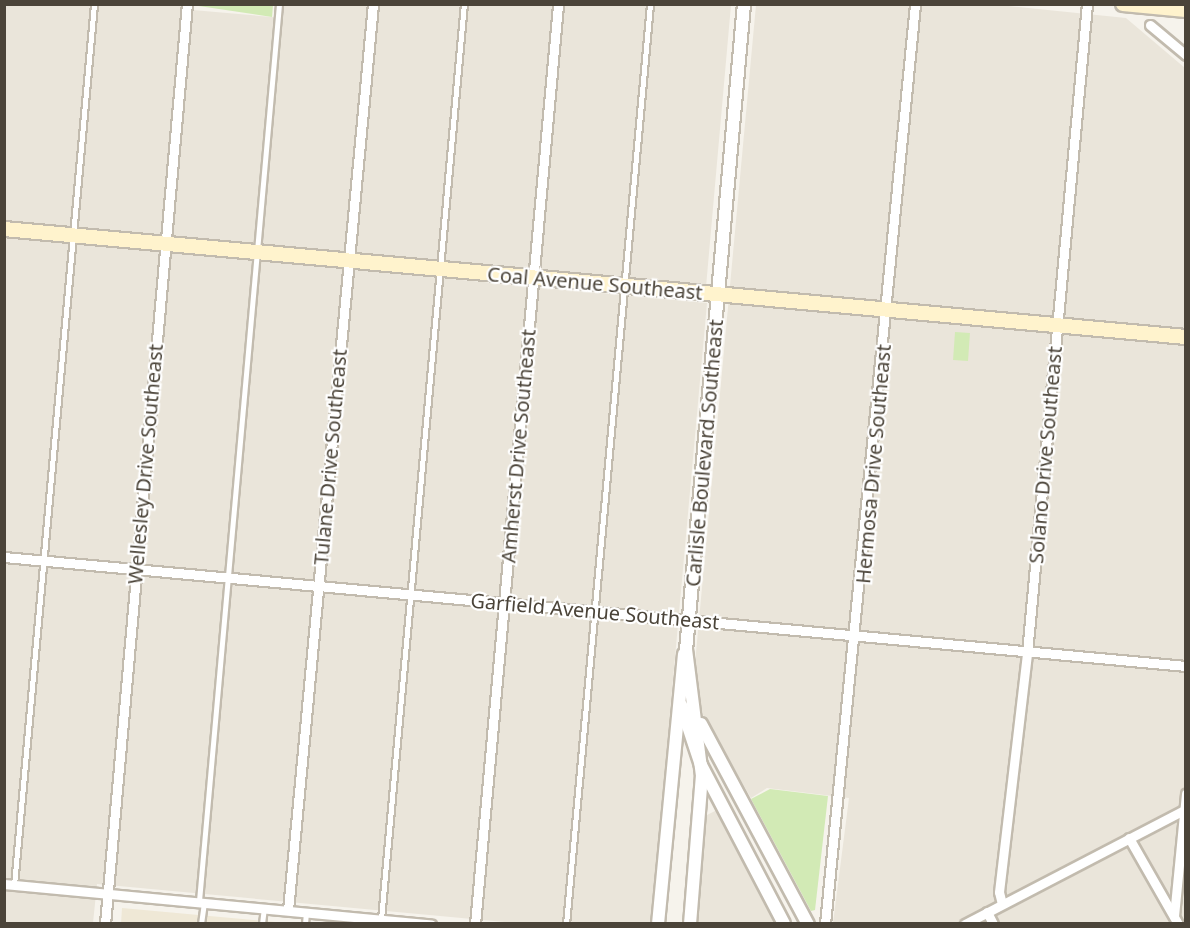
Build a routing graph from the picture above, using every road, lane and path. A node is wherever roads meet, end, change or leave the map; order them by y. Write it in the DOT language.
graph roads {
  1 [pos="94,4"];
  2 [pos="187,4"];
  3 [pos="279,4"];
  4 [pos="373,4"];
  5 [pos="464,4"];
  6 [pos="558,4"];
  7 [pos="650,4"];
  8 [pos="744,4"];
  9 [pos="915,4"];
  10 [pos="1087,4"];
  11 [pos="1123,4"];
  12 [pos="1185,10"];
  13 [pos="1150,25"];
  14 [pos="1183,53"];
  15 [pos="4,229"];
  16 [pos="72,235"];
  17 [pos="165,244"];
  18 [pos="256,252"];
  19 [pos="348,260"];
  20 [pos="439,269"];
  21 [pos="533,277"];
  22 [pos="626,286"];
  23 [pos="718,294"];
  24 [pos="886,311"];
  25 [pos="1057,326"];
  26 [pos="1185,337"];
  27 [pos="4,557"];
  28 [pos="42,560"];
  29 [pos="135,568"];
  30 [pos="228,576"];
  31 [pos="318,585"];
  32 [pos="409,594"];
  33 [pos="505,603"];
  34 [pos="594,612"];
  35 [pos="689,620"];
  36 [pos="857,637"];
  37 [pos="686,650"];
  38 [pos="1027,653"];
  39 [pos="1185,666"];
  40 [pos="679,694"];
  41 [pos="698,718"];
  42 [pos="701,765"];
  43 [pos="1185,794"];
  44 [pos="718,800"];
  45 [pos="1184,810"];
  46 [pos="698,828"];
  47 [pos="1129,838"];
  48 [pos="9,884"];
  49 [pos="108,893"];
  50 [pos="201,902"];
  51 [pos="1002,904"];
  52 [pos="264,908"];
  53 [pos="288,910"];
  54 [pos="306,912"];
  55 [pos="987,912"];
  56 [pos="381,919"];
  57 [pos="1176,920"];
  58 [pos="201,923"];
  59 [pos="105,924"];
  60 [pos="262,924"];
  61 [pos="305,924"];
  62 [pos="431,924"];
  63 [pos="475,924"];
  64 [pos="566,924"];
  65 [pos="657,924"];
  66 [pos="690,924"];
  67 [pos="784,924"];
  68 [pos="808,924"];
  69 [pos="825,924"];
  70 [pos="965,924"];
  71 [pos="993,924"];
  1 -- 16 [label="lane"];
  2 -- 17 [label="street, Wellesley Drive Southeast"];
  3 -- 18 [label="lane"];
  4 -- 19 [label="street, Tulane Drive Southeast"];
  5 -- 20 [label="lane"];
  6 -- 21 [label="street, Amherst Drive Southeast"];
  7 -- 22 [label="lane"];
  8 -- 23 [label="street, Carlisle Boulevard Southeast"];
  9 -- 24 [label="street, Hermosa Drive Southeast"];
  10 -- 25 [label="street, Solano Drive Southeast"];
  11 -- 12 [label="main road"];
  13 -- 14 [label="street"];
  15 -- 16 [label="main road, Coal Avenue Southeast"];
  16 -- 17 [label="main road, Coal Avenue Southeast"];
  16 -- 28 [label="lane"];
  17 -- 18 [label="main road, Coal Avenue Southeast"];
  17 -- 29 [label="street, Wellesley Drive Southeast"];
  18 -- 19 [label="main road, Coal Avenue Southeast"];
  18 -- 30 [label="lane"];
  19 -- 20 [label="main road, Coal Avenue Southeast"];
  19 -- 31 [label="street, Tulane Drive Southeast"];
  20 -- 21 [label="main road, Coal Avenue Southeast"];
  20 -- 32 [label="lane"];
  21 -- 22 [label="main road, Coal Avenue Southeast"];
  21 -- 33 [label="street, Amherst Drive Southeast"];
  22 -- 23 [label="main road, Coal Avenue Southeast"];
  22 -- 34 [label="lane"];
  23 -- 24 [label="main road, Coal Avenue Southeast"];
  23 -- 35 [label="street, Carlisle Boulevard Southeast"];
  24 -- 25 [label="main road, Coal Avenue Southeast"];
  24 -- 36 [label="street, Hermosa Drive Southeast"];
  25 -- 26 [label="main road, Coal Avenue Southeast"];
  25 -- 38 [label="street, Solano Drive Southeast"];
  27 -- 28 [label="street, Garfield Avenue Southeast"];
  28 -- 29 [label="street, Garfield Avenue Southeast"];
  28 -- 48 [label="lane"];
  29 -- 30 [label="street, Garfield Avenue Southeast"];
  29 -- 49 [label="street, Wellesley Drive Southeast"];
  30 -- 31 [label="street, Garfield Avenue Southeast"];
  30 -- 50 [label="lane"];
  31 -- 32 [label="street, Garfield Avenue Southeast"];
  31 -- 53 [label="street, Tulane Drive Southeast"];
  32 -- 33 [label="street, Garfield Avenue Southeast"];
  32 -- 56 [label="lane"];
  33 -- 34 [label="street, Garfield Avenue Southeast"];
  33 -- 63 [label="street, Amherst Drive Southeast"];
  34 -- 35 [label="street, Garfield Avenue Southeast"];
  34 -- 64 [label="lane"];
  35 -- 36 [label="street, Garfield Avenue Southeast"];
  35 -- 37 [label="street, Carlisle Boulevard Southeast"];
  36 -- 38 [label="street, Garfield Avenue Southeast"];
  36 -- 69 [label="street, Hermosa Drive Southeast"];
  37 -- 40 [label="street, Carlisle Boulevard Southeast"];
  37 -- 41 [label="street, Carlisle Boulevard Southeast"];
  38 -- 39 [label="street, Garfield Avenue Southeast"];
  38 -- 51 [label="street, Solano Drive Southeast"];
  40 -- 42 [label="street"];
  40 -- 65 [label="street, Carlisle Boulevard Southeast"];
  41 -- 42 [label="street, Carlisle Boulevard Southeast"];
  41 -- 68 [label="street"];
  42 -- 44 [label="street"];
  42 -- 46 [label="street, Carlisle Boulevard Southeast"];
  43 -- 45 [label="street"];
  44 -- 46 [label="street"];
  44 -- 67 [label="street"];
  45 -- 47 [label="street"];
  45 -- 57 [label="street"];
  46 -- 66 [label="street, Carlisle Boulevard Southeast"];
  47 -- 51 [label="street"];
  47 -- 57 [label="street"];
  48 -- 49 [label="street"];
  49 -- 50 [label="street"];
  49 -- 59 [label="street, Wellesley Drive Southeast"];
  50 -- 52 [label="street"];
  50 -- 58 [label="lane"];
  51 -- 55 [label="street"];
  52 -- 53 [label="street"];
  52 -- 60 [label="lane"];
  53 -- 54 [label="street"];
  54 -- 56 [label="street"];
  54 -- 61 [label="lane"];
  55 -- 70 [label="street"];
  55 -- 71 [label="street"];
  56 -- 62 [label="street"];
}
